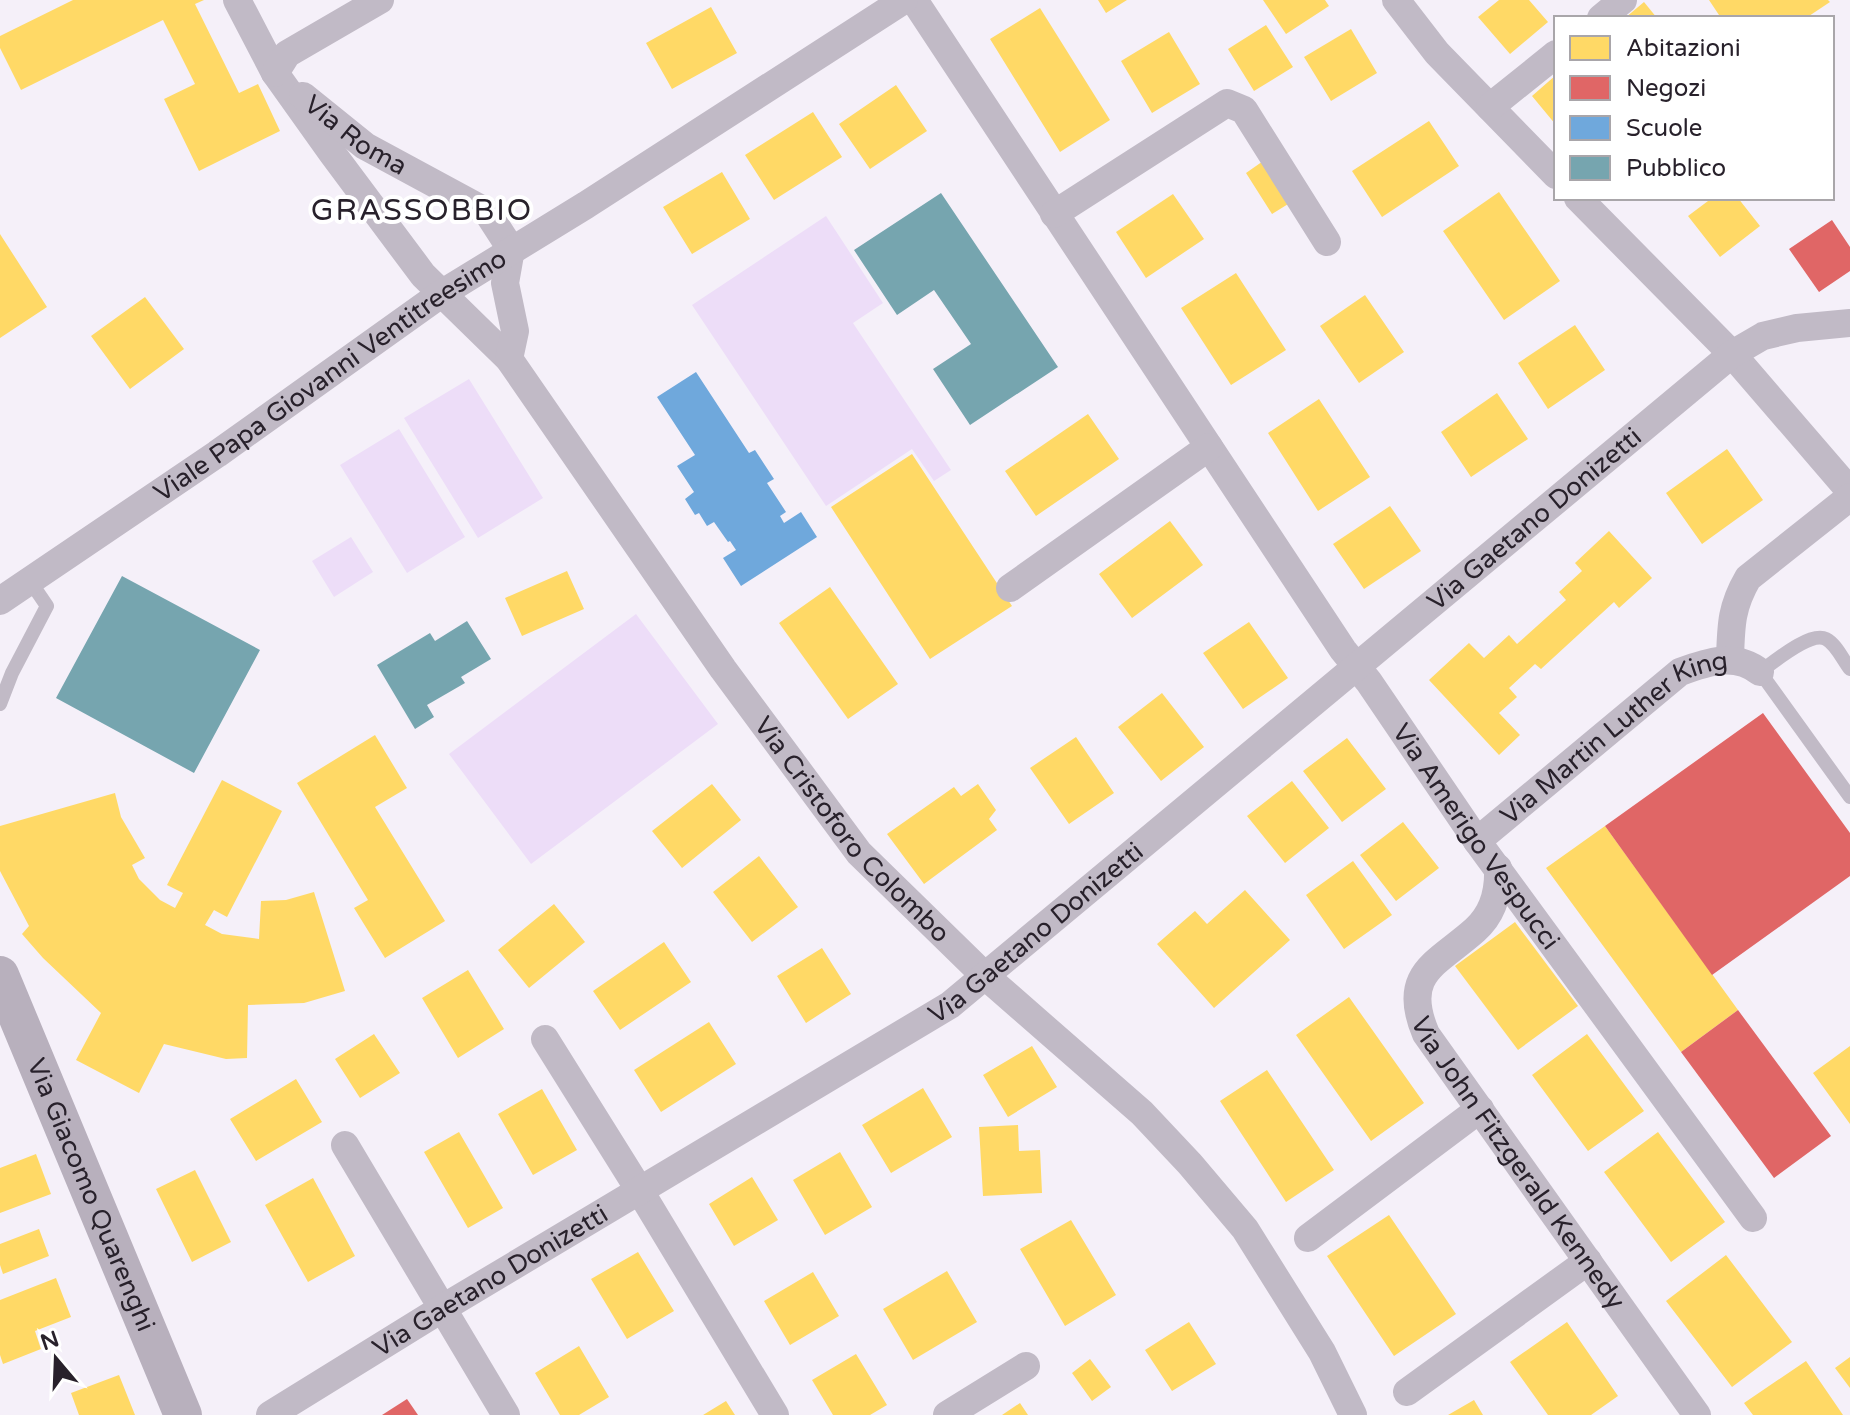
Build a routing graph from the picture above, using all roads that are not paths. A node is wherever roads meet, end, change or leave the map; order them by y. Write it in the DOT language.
graph roads {
  1 [pos="237,0"];
  2 [pos="380,0"];
  3 [pos="904,0"];
  4 [pos="914,0"];
  5 [pos="1396,0"];
  6 [pos="1623,0"];
  7 [pos="1603,16"];
  8 [pos="1554,56"];
  9 [pos="275,73"];
  10 [pos="1490,107"];
  11 [pos="1554,173"];
  12 [pos="1580,200"];
  13 [pos="1054,214"];
  14 [pos="1327,242"];
  15 [pos="511,249"];
  16 [pos="441,294"];
  17 [pos="1850,323"];
  18 [pos="1732,354"];
  19 [pos="509,359"];
  20 [pos="1209,447"];
  21 [pos="1850,494"];
  22 [pos="30,581"];
  23 [pos="1010,588"];
  24 [pos="0,601"];
  25 [pos="1730,659"];
  26 [pos="1357,667"];
  27 [pos="1850,669"];
  28 [pos="1760,672"];
  29 [pos="0,704"];
  30 [pos="1850,797"];
  31 [pos="1477,841"];
  32 [pos="1498,868"];
  33 [pos="0,975"];
  34 [pos="984,975"];
  35 [pos="545,1039"];
  36 [pos="1480,1109"];
  37 [pos="345,1145"];
  38 [pos="640,1191"];
  39 [pos="1753,1218"];
  40 [pos="1308,1238"];
  41 [pos="1588,1261"];
  42 [pos="443,1308"];
  43 [pos="1026,1366"];
  44 [pos="1407,1392"];
  45 [pos="183,1415"];
  46 [pos="270,1415"];
  47 [pos="506,1415"];
  48 [pos="775,1415"];
  49 [pos="947,1415"];
  50 [pos="1353,1415"];
  51 [pos="1697,1415"];
  1 -- 9 [label="street, Via Roma"];
  2 -- 9 [label="street"];
  3 -- 15 [label="street, Viale Papa Giovanni Ventitreesimo"];
  4 -- 13 [label="street, Via Amerigo Vespucci"];
  5 -- 10 [label="street"];
  6 -- 7 [label="street"];
  8 -- 10 [label="street"];
  9 -- 15 [label="street, Via Roma"];
  9 -- 16 [label="street, Via Roma"];
  10 -- 11 [label="street"];
  12 -- 18 [label="street"];
  13 -- 14 [label="street"];
  13 -- 20 [label="street, Via Amerigo Vespucci"];
  15 -- 16 [label="street, Viale Papa Giovanni Ventitreesimo"];
  15 -- 19 [label="street"];
  16 -- 19 [label="street, Via Cristoforo Colombo"];
  16 -- 22 [label="street, Viale Papa Giovanni Ventitreesimo"];
  17 -- 18 [label="street, Via Gaetano Donizetti"];
  18 -- 21 [label="street"];
  18 -- 26 [label="street, Via Gaetano Donizetti"];
  19 -- 34 [label="street, Via Cristoforo Colombo"];
  20 -- 23 [label="street"];
  20 -- 26 [label="street, Via Amerigo Vespucci"];
  21 -- 25 [label="street"];
  22 -- 24 [label="street, Viale Papa Giovanni Ventitreesimo"];
  22 -- 29 [label="lane"];
  25 -- 28 [label="street, Via Martin Luther King"];
  25 -- 31 [label="street, Via Martin Luther King"];
  26 -- 31 [label="street, Via Amerigo Vespucci"];
  26 -- 34 [label="street, Via Gaetano Donizetti"];
  27 -- 28 [label="lane, Via Martin Luther King"];
  28 -- 30 [label="lane, Via Martin Luther King"];
  31 -- 32 [label="street, Via Amerigo Vespucci"];
  32 -- 36 [label="street, Via John Fitzgerald Kennedy"];
  32 -- 39 [label="street, Via Amerigo Vespucci"];
  33 -- 45 [label="street, Via Giacomo Quarenghi"];
  34 -- 38 [label="street, Via Gaetano Donizetti"];
  34 -- 50 [label="street, Via Cristoforo Colombo"];
  35 -- 38 [label="street"];
  36 -- 40 [label="street"];
  36 -- 41 [label="street, Via John Fitzgerald Kennedy"];
  37 -- 42 [label="street"];
  38 -- 42 [label="street, Via Gaetano Donizetti"];
  38 -- 48 [label="street"];
  41 -- 44 [label="street"];
  41 -- 51 [label="street, Via John Fitzgerald Kennedy"];
  42 -- 46 [label="street, Via Gaetano Donizetti"];
  42 -- 47 [label="street"];
  43 -- 49 [label="street"];
}
